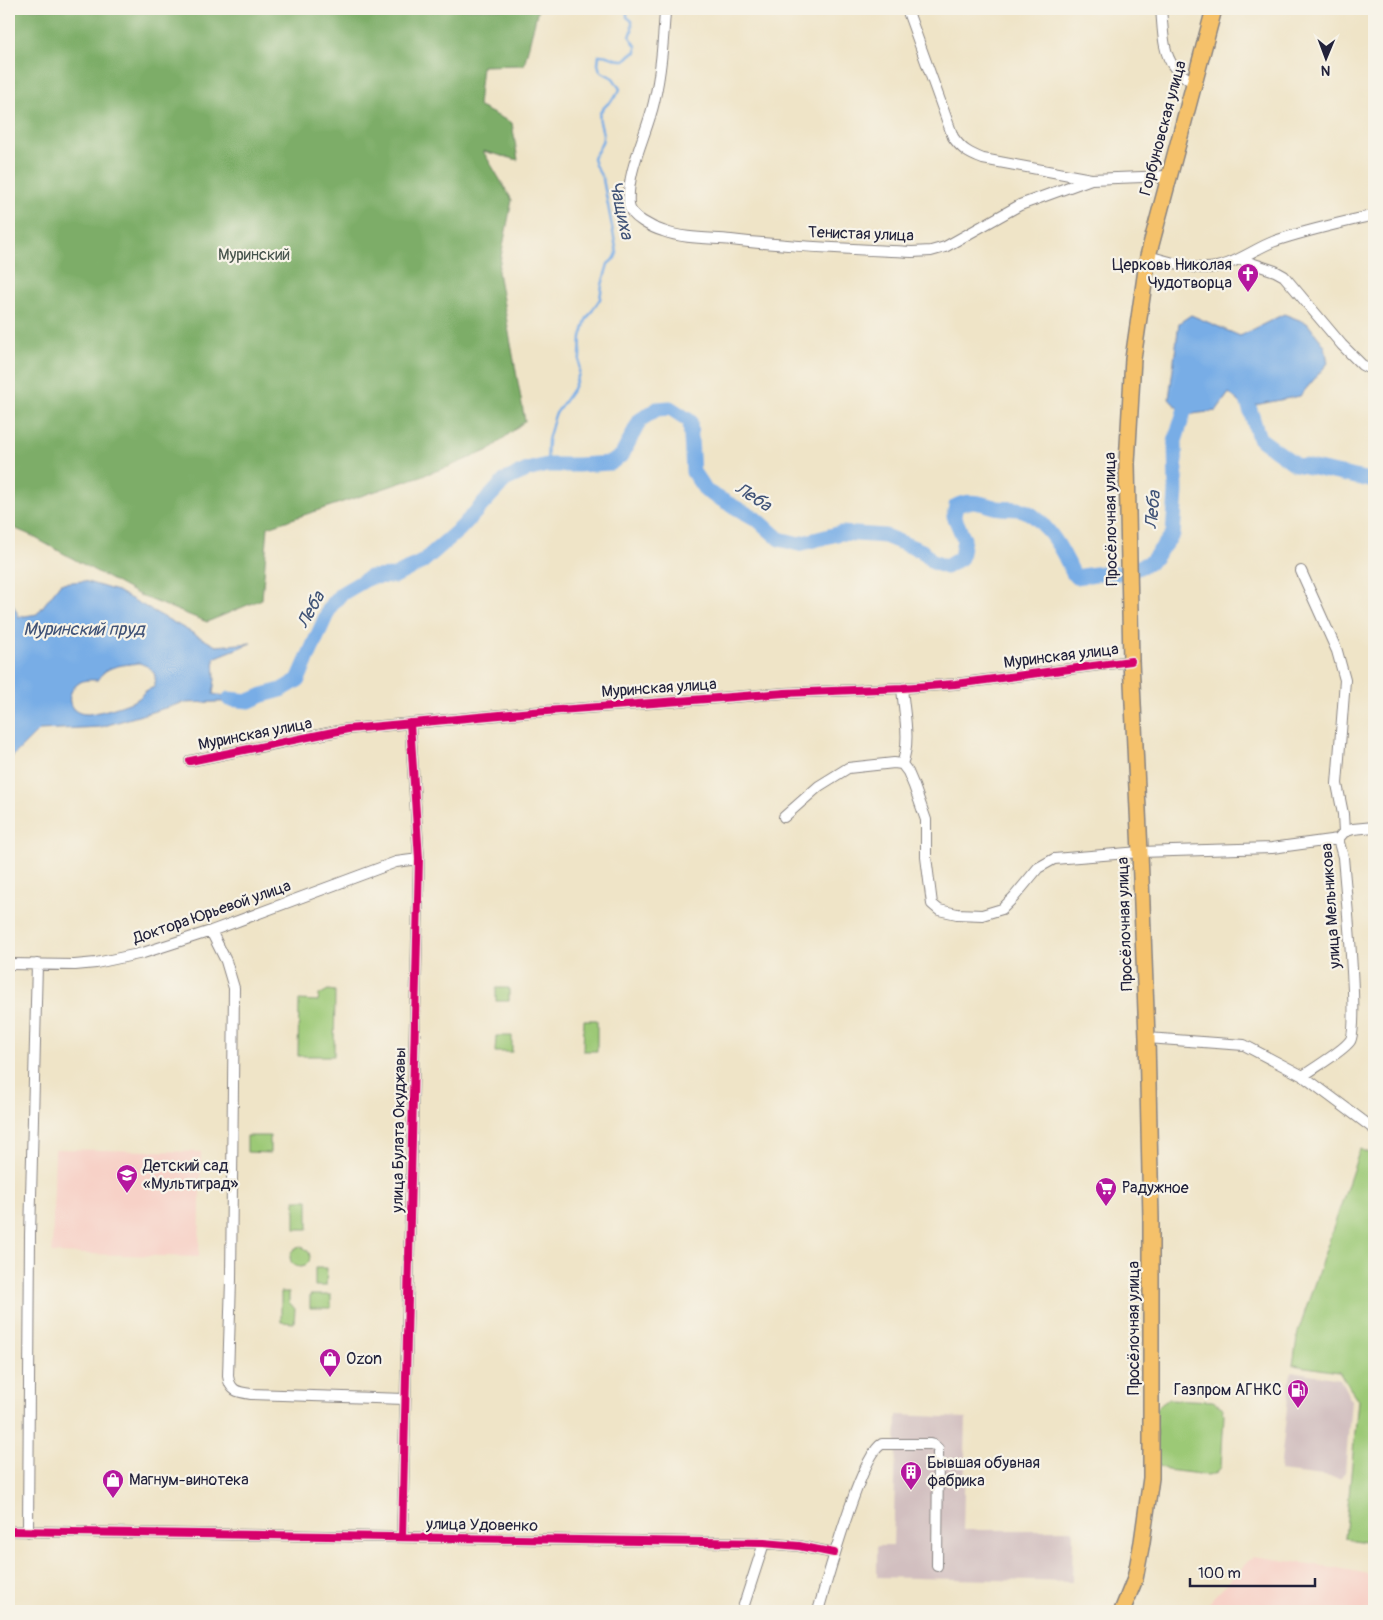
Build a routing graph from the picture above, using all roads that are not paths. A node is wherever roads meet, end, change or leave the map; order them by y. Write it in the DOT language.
graph roads {
  1 [pos="907,9"];
  2 [pos="1161,9"];
  3 [pos="1214,9"];
  4 [pos="665,12"];
  5 [pos="1193,83"];
  6 [pos="1168,176"];
  7 [pos="1090,179"];
  8 [pos="1374,215"];
  9 [pos="1148,256"];
  10 [pos="1239,259"];
  11 [pos="1374,371"];
  12 [pos="1300,571"];
  13 [pos="1131,661"];
  14 [pos="902,688"];
  15 [pos="410,723"];
  16 [pos="190,761"];
  17 [pos="902,764"];
  18 [pos="784,817"];
  19 [pos="1374,827"];
  20 [pos="1341,835"];
  21 [pos="1140,852"];
  22 [pos="419,858"];
  23 [pos="211,931"];
  24 [pos="9,964"];
  25 [pos="37,964"];
  26 [pos="1147,1038"];
  27 [pos="1303,1076"];
  28 [pos="1374,1129"];
  29 [pos="405,1399"];
  30 [pos="9,1531"];
  31 [pos="28,1532"];
  32 [pos="402,1537"];
  33 [pos="764,1543"];
  34 [pos="834,1553"];
  35 [pos="937,1566"];
  36 [pos="742,1611"];
  37 [pos="818,1611"];
  38 [pos="1122,1611"];
  1 -- 7 [label="street"];
  2 -- 5 [label="street"];
  3 -- 5 [label="main road, Горбуновская улица"];
  4 -- 7 [label="street, Тенистая улица"];
  5 -- 6 [label="main road, Горбуновская улица"];
  6 -- 7 [label="street"];
  6 -- 9 [label="main road, Горбуновская улица"];
  8 -- 10 [label="street"];
  9 -- 10 [label="street"];
  9 -- 13 [label="main road, Просёлочная улица"];
  10 -- 11 [label="street"];
  12 -- 20 [label="street, улица Мельникова"];
  13 -- 14 [label="street, Муринская улица"];
  13 -- 21 [label="main road, Просёлочная улица"];
  14 -- 15 [label="street, Муринская улица"];
  14 -- 17 [label="street"];
  15 -- 16 [label="street, Муринская улица"];
  15 -- 22 [label="street, улица Булата Окуджавы"];
  17 -- 18 [label="street"];
  17 -- 21 [label="street"];
  19 -- 20 [label="street"];
  20 -- 21 [label="street"];
  20 -- 27 [label="street, улица Мельникова"];
  21 -- 26 [label="main road, Просёлочная улица"];
  22 -- 23 [label="street, Доктора Юрьевой улица"];
  22 -- 29 [label="street, улица Булата Окуджавы"];
  23 -- 25 [label="street, Доктора Юрьевой улица"];
  23 -- 29 [label="street"];
  24 -- 25 [label="street, Доктора Юрьевой улица"];
  25 -- 31 [label="street"];
  26 -- 27 [label="street"];
  26 -- 38 [label="main road, Просёлочная улица"];
  27 -- 28 [label="street"];
  29 -- 32 [label="street, улица Булата Окуджавы"];
  30 -- 31 [label="street, улица Удовенко"];
  31 -- 32 [label="street, улица Удовенко"];
  32 -- 33 [label="street, улица Удовенко"];
  33 -- 34 [label="street, улица Удовенко"];
  33 -- 36 [label="street"];
  34 -- 35 [label="street"];
  34 -- 37 [label="street"];
}
